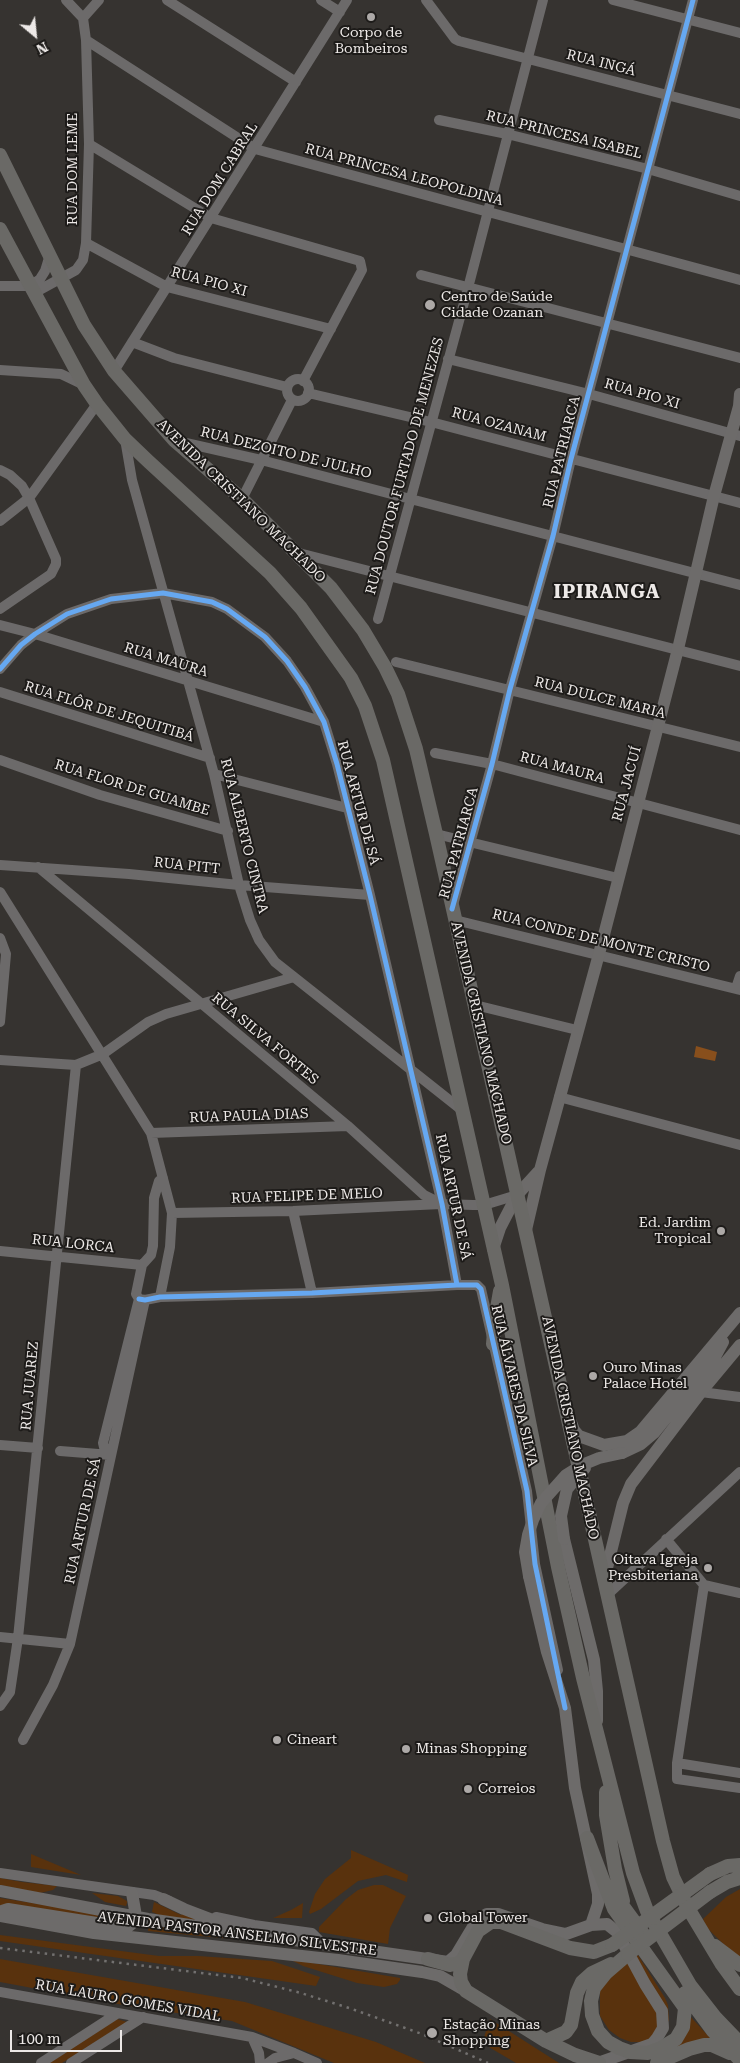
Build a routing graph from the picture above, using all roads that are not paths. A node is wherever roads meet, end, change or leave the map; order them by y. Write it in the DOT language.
graph roads {
  1 [pos="66,0"];
  2 [pos="99,0"];
  3 [pos="167,0"];
  4 [pos="321,0"];
  5 [pos="347,0"];
  6 [pos="426,0"];
  7 [pos="542,0"];
  8 [pos="614,0"];
  9 [pos="693,0"];
  10 [pos="340,12"];
  11 [pos="83,18"];
  12 [pos="688,20"];
  13 [pos="740,33"];
  14 [pos="86,40"];
  15 [pos="528,59"];
  16 [pos="296,82"];
  17 [pos="668,94"];
  18 [pos="740,114"];
  19 [pos="439,120"];
  20 [pos="507,134"];
  21 [pos="89,144"];
  22 [pos="255,148"];
  23 [pos="0,155"];
  24 [pos="648,169"];
  25 [pos="740,196"];
  26 [pos="486,212"];
  27 [pos="211,218"];
  28 [pos="0,229"];
  29 [pos="86,243"];
  30 [pos="627,249"];
  31 [pos="49,258"];
  32 [pos="421,275"];
  33 [pos="60,280"];
  34 [pos="740,280"];
  35 [pos="0,286"];
  36 [pos="167,287"];
  37 [pos="468,288"];
  38 [pos="32,289"];
  39 [pos="607,325"];
  40 [pos="331,329"];
  41 [pos="132,342"];
  42 [pos="70,358"];
  43 [pos="740,358"];
  44 [pos="448,359"];
  45 [pos="0,370"];
  46 [pos="114,371"];
  47 [pos="56,374"];
  48 [pos="302,381"];
  49 [pos="84,385"];
  50 [pos="287,387"];
  51 [pos="308,393"];
  52 [pos="589,394"];
  53 [pos="292,400"];
  54 [pos="740,401"];
  55 [pos="97,404"];
  56 [pos="431,422"];
  57 [pos="736,434"];
  58 [pos="125,439"];
  59 [pos="174,440"];
  60 [pos="571,458"];
  61 [pos="261,460"];
  62 [pos="150,463"];
  63 [pos="0,470"];
  64 [pos="132,480"];
  65 [pos="714,496"];
  66 [pos="29,498"];
  67 [pos="242,499"];
  68 [pos="410,499"];
  69 [pos="740,503"];
  70 [pos="0,522"];
  71 [pos="553,536"];
  72 [pos="295,552"];
  73 [pos="695,573"];
  74 [pos="389,575"];
  75 [pos="740,585"];
  76 [pos="163,593"];
  77 [pos="0,609"];
  78 [pos="532,612"];
  79 [pos="378,620"];
  80 [pos="0,625"];
  81 [pos="35,634"];
  82 [pos="678,649"];
  83 [pos="396,662"];
  84 [pos="740,666"];
  85 [pos="0,669"];
  86 [pos="189,681"];
  87 [pos="510,689"];
  88 [pos="0,692"];
  89 [pos="324,722"];
  90 [pos="658,727"];
  91 [pos="740,747"];
  92 [pos="435,753"];
  93 [pos="210,758"];
  94 [pos="0,760"];
  95 [pos="492,764"];
  96 [pos="214,774"];
  97 [pos="638,802"];
  98 [pos="347,808"];
  99 [pos="740,830"];
  100 [pos="228,831"];
  101 [pos="436,834"];
  102 [pos="470,843"];
  103 [pos="0,865"];
  104 [pos="38,867"];
  105 [pos="618,878"];
  106 [pos="240,885"];
  107 [pos="0,892"];
  108 [pos="370,895"];
  109 [pos="454,915"];
  110 [pos="0,938"];
  111 [pos="599,954"];
  112 [pos="740,976"];
  113 [pos="294,977"];
  114 [pos="738,989"];
  115 [pos="201,1003"];
  116 [pos="475,1005"];
  117 [pos="0,1022"];
  118 [pos="577,1030"];
  119 [pos="103,1054"];
  120 [pos="0,1060"];
  121 [pos="76,1065"];
  122 [pos="411,1069"];
  123 [pos="559,1097"];
  124 [pos="463,1111"];
  125 [pos="348,1126"];
  126 [pos="151,1133"];
  127 [pos="740,1145"];
  128 [pos="540,1170"];
  129 [pos="162,1178"];
  130 [pos="517,1194"];
  131 [pos="442,1204"];
  132 [pos="484,1205"];
  133 [pos="293,1211"];
  134 [pos="172,1213"];
  135 [pos="526,1230"];
  136 [pos="493,1249"];
  137 [pos="0,1251"];
  138 [pos="56,1255"];
  139 [pos="142,1265"];
  140 [pos="457,1285"];
  141 [pos="502,1285"];
  142 [pos="312,1293"];
  143 [pos="160,1297"];
  144 [pos="142,1300"];
  145 [pos="738,1315"];
  146 [pos="493,1344"];
  147 [pos="740,1345"];
  148 [pos="696,1391"];
  149 [pos="740,1397"];
  150 [pos="566,1410"];
  151 [pos="0,1445"];
  152 [pos="38,1448"];
  153 [pos="60,1451"];
  154 [pos="622,1453"];
  155 [pos="110,1455"];
  156 [pos="740,1472"];
  157 [pos="666,1539"];
  158 [pos="604,1580"];
  159 [pos="704,1585"];
  160 [pos="740,1594"];
  161 [pos="607,1595"];
  162 [pos="0,1636"];
  163 [pos="18,1638"];
  164 [pos="70,1644"];
  165 [pos="0,1706"];
  166 [pos="565,1708"];
  167 [pos="596,1730"];
  168 [pos="23,1740"];
  169 [pos="677,1763"];
  170 [pos="606,1771"];
  171 [pos="740,1773"];
  172 [pos="740,1788"];
  173 [pos="587,1838"];
  174 [pos="740,1865"];
  175 [pos="0,1873"];
  176 [pos="602,1877"];
  177 [pos="740,1878"];
  178 [pos="0,1891"];
  179 [pos="132,1893"];
  180 [pos="163,1899"];
  181 [pos="626,1909"];
  182 [pos="0,1912"];
  183 [pos="0,1916"];
  184 [pos="136,1916"];
  185 [pos="591,1926"];
  186 [pos="237,1931"];
  187 [pos="703,1934"];
  188 [pos="322,1943"];
  189 [pos="624,1957"];
  190 [pos="461,1958"];
  191 [pos="428,1959"];
  192 [pos="740,1965"];
  193 [pos="740,1989"];
  194 [pos="466,1991"];
  195 [pos="0,1992"];
  196 [pos="118,2013"];
  197 [pos="144,2017"];
  198 [pos="252,2037"];
  199 [pos="546,2041"];
  200 [pos="630,2052"];
  201 [pos="738,2052"];
  202 [pos="294,2053"];
  203 [pos="41,2063"];
  204 [pos="71,2063"];
  205 [pos="260,2063"];
  206 [pos="268,2063"];
  207 [pos="317,2063"];
  208 [pos="583,2063"];
  209 [pos="598,2063"];
  210 [pos="657,2063"];
  1 -- 11 [label="street"];
  2 -- 11 [label="street"];
  3 -- 16 [label="street"];
  4 -- 10 [label="street"];
  5 -- 10 [label="street, RUA DOM CABRAL"];
  6 -- 15 [label="street, RUA INGÁ"];
  7 -- 15 [label="street, RUA DOUTOR FURTADO DE MENEZES"];
  8 -- 12 [label="street"];
  9 -- 12 [label="street, RUA PATRIARCA"];
  10 -- 16 [label="street, RUA DOM CABRAL"];
  11 -- 14 [label="street, RUA DOM LEME"];
  12 -- 13 [label="street"];
  12 -- 17 [label="street, RUA PATRIARCA"];
  14 -- 21 [label="street, RUA DOM LEME"];
  14 -- 22 [label="street, RUA PRINCESA LEOPOLDINA"];
  15 -- 17 [label="street, RUA INGÁ"];
  15 -- 20 [label="street, RUA DOUTOR FURTADO DE MENEZES"];
  16 -- 22 [label="street, RUA DOM CABRAL"];
  17 -- 18 [label="street, RUA INGÁ"];
  17 -- 24 [label="street, RUA PATRIARCA"];
  19 -- 20 [label="street, RUA PRINCESA ISABEL"];
  20 -- 24 [label="street, RUA PRINCESA ISABEL"];
  20 -- 26 [label="street, RUA DOUTOR FURTADO DE MENEZES"];
  21 -- 27 [label="street"];
  21 -- 29 [label="street, RUA DOM LEME"];
  22 -- 26 [label="street, RUA PRINCESA LEOPOLDINA"];
  22 -- 27 [label="street, RUA DOM CABRAL"];
  23 -- 31 [label="highway, AVENIDA CRISTIANO MACHADO"];
  24 -- 25 [label="street, RUA PRINCESA ISABEL"];
  24 -- 30 [label="street, RUA PATRIARCA"];
  26 -- 30 [label="street, RUA PRINCESA LEOPOLDINA"];
  26 -- 37 [label="street, RUA DOUTOR FURTADO DE MENEZES"];
  27 -- 36 [label="street, RUA DOM CABRAL"];
  27 -- 40 [label="street"];
  28 -- 38 [label="highway"];
  29 -- 33 [label="street, RUA DOM LEME"];
  29 -- 36 [label="street, RUA PIO XI"];
  30 -- 34 [label="street, RUA PRINCESA LEOPOLDINA"];
  30 -- 39 [label="street, RUA PATRIARCA"];
  31 -- 33 [label="highway, AVENIDA CRISTIANO MACHADO"];
  31 -- 38 [label="street"];
  32 -- 37 [label="street"];
  33 -- 38 [label="street, RUA DOM LEME"];
  33 -- 46 [label="highway, AVENIDA CRISTIANO MACHADO"];
  35 -- 38 [label="street"];
  36 -- 40 [label="street, RUA PIO XI"];
  36 -- 41 [label="street, RUA DOM CABRAL"];
  37 -- 39 [label="street"];
  37 -- 44 [label="street, RUA DOUTOR FURTADO DE MENEZES"];
  38 -- 42 [label="highway"];
  39 -- 43 [label="street"];
  39 -- 52 [label="street, RUA PATRIARCA"];
  40 -- 48 [label="street"];
  41 -- 46 [label="street, RUA DOM CABRAL"];
  41 -- 50 [label="street"];
  42 -- 47 [label="street"];
  42 -- 49 [label="highway"];
  44 -- 52 [label="street, RUA PIO XI"];
  44 -- 56 [label="street, RUA DOUTOR FURTADO DE MENEZES"];
  45 -- 47 [label="street"];
  46 -- 59 [label="highway, AVENIDA CRISTIANO MACHADO"];
  47 -- 49 [label="street"];
  48 -- 50 [label="street"];
  48 -- 51 [label="street"];
  49 -- 55 [label="highway"];
  50 -- 53 [label="street"];
  51 -- 53 [label="street"];
  51 -- 56 [label="street, RUA OZANAM"];
  52 -- 57 [label="street, RUA PIO XI"];
  52 -- 60 [label="street, RUA PATRIARCA"];
  53 -- 61 [label="street"];
  54 -- 57 [label="main road, RUA JACUÍ"];
  55 -- 58 [label="highway"];
  55 -- 66 [label="street"];
  56 -- 60 [label="street, RUA OZANAM"];
  56 -- 68 [label="street, RUA DOUTOR FURTADO DE MENEZES"];
  57 -- 65 [label="main road, RUA JACUÍ"];
  58 -- 62 [label="highway"];
  58 -- 64 [label="street, RUA ALBERTO CINTRA"];
  59 -- 61 [label="street, RUA DEZOITO DE JULHO"];
  59 -- 67 [label="highway, AVENIDA CRISTIANO MACHADO"];
  60 -- 65 [label="street, RUA OZANAM"];
  60 -- 71 [label="street, RUA PATRIARCA"];
  61 -- 67 [label="street"];
  61 -- 68 [label="street, RUA DEZOITO DE JULHO"];
  62 -- 64 [label="street"];
  62 -- 124 [label="highway"];
  63 -- 66 [label="street"];
  64 -- 76 [label="street, RUA ALBERTO CINTRA"];
  65 -- 69 [label="street, RUA OZANAM"];
  65 -- 73 [label="main road, RUA JACUÍ"];
  66 -- 70 [label="street"];
  66 -- 77 [label="street"];
  67 -- 72 [label="highway, AVENIDA CRISTIANO MACHADO"];
  68 -- 71 [label="street, RUA DEZOITO DE JULHO"];
  68 -- 74 [label="street, RUA DOUTOR FURTADO DE MENEZES"];
  71 -- 73 [label="street, RUA DEZOITO DE JULHO"];
  71 -- 78 [label="street, RUA PATRIARCA"];
  72 -- 74 [label="street"];
  72 -- 101 [label="highway, AVENIDA CRISTIANO MACHADO"];
  73 -- 75 [label="street, RUA DEZOITO DE JULHO"];
  73 -- 82 [label="main road, RUA JACUÍ"];
  74 -- 78 [label="street"];
  74 -- 79 [label="street, RUA DOUTOR FURTADO DE MENEZES"];
  76 -- 81 [label="street, RUA ARTUR DE SÁ"];
  76 -- 86 [label="street, RUA ALBERTO CINTRA"];
  76 -- 89 [label="street, RUA ARTUR DE SÁ"];
  78 -- 82 [label="street"];
  78 -- 87 [label="street, RUA PATRIARCA"];
  80 -- 81 [label="street, RUA MAURA"];
  81 -- 85 [label="street, RUA ARTUR DE SÁ"];
  81 -- 86 [label="street, RUA MAURA"];
  82 -- 84 [label="street"];
  82 -- 90 [label="main road, RUA JACUÍ"];
  83 -- 87 [label="street, RUA DULCE MARIA"];
  86 -- 89 [label="street, RUA MAURA"];
  86 -- 93 [label="street, RUA ALBERTO CINTRA"];
  87 -- 90 [label="street, RUA DULCE MARIA"];
  87 -- 95 [label="street, RUA PATRIARCA"];
  88 -- 93 [label="street, RUA FLÔR DE JEQUITIBÁ"];
  89 -- 98 [label="street, RUA ARTUR DE SÁ"];
  90 -- 91 [label="street, RUA DULCE MARIA"];
  90 -- 97 [label="main road, RUA JACUÍ"];
  92 -- 95 [label="street, RUA MAURA"];
  93 -- 96 [label="street, RUA ALBERTO CINTRA"];
  94 -- 100 [label="street, RUA FLOR DE GUAMBE"];
  95 -- 97 [label="street, RUA MAURA"];
  95 -- 102 [label="street, RUA PATRIARCA"];
  96 -- 98 [label="street"];
  96 -- 100 [label="street, RUA ALBERTO CINTRA"];
  97 -- 99 [label="street, RUA MAURA"];
  97 -- 105 [label="main road, RUA JACUÍ"];
  98 -- 108 [label="street, RUA ARTUR DE SÁ"];
  100 -- 106 [label="street, RUA ALBERTO CINTRA"];
  101 -- 102 [label="street"];
  101 -- 109 [label="highway, AVENIDA CRISTIANO MACHADO"];
  102 -- 105 [label="street"];
  102 -- 109 [label="street, RUA PATRIARCA"];
  103 -- 104 [label="street, RUA PITT"];
  104 -- 106 [label="street, RUA PITT"];
  104 -- 115 [label="street, RUA SILVA FORTES"];
  105 -- 111 [label="main road, RUA JACUÍ"];
  106 -- 108 [label="street, RUA PITT"];
  106 -- 113 [label="street, RUA ALBERTO CINTRA"];
  107 -- 119 [label="street"];
  108 -- 122 [label="street, RUA ARTUR DE SÁ"];
  109 -- 111 [label="street, RUA CONDE DE MONTE CRISTO"];
  109 -- 116 [label="highway, AVENIDA CRISTIANO MACHADO"];
  110 -- 117 [label="street"];
  111 -- 114 [label="street, RUA CONDE DE MONTE CRISTO"];
  111 -- 118 [label="main road, RUA JACUÍ"];
  112 -- 114 [label="street"];
  113 -- 115 [label="street"];
  113 -- 122 [label="street, RUA ALBERTO CINTRA"];
  115 -- 119 [label="street"];
  115 -- 125 [label="street, RUA SILVA FORTES"];
  116 -- 118 [label="street"];
  116 -- 130 [label="highway, AVENIDA CRISTIANO MACHADO"];
  118 -- 123 [label="main road, RUA JACUÍ"];
  119 -- 121 [label="street"];
  119 -- 126 [label="street"];
  120 -- 121 [label="street"];
  121 -- 138 [label="street, RUA JUAREZ"];
  122 -- 124 [label="street, RUA ALBERTO CINTRA"];
  122 -- 131 [label="street, RUA ARTUR DE SÁ"];
  123 -- 127 [label="street"];
  123 -- 128 [label="main road, RUA JACUÍ"];
  124 -- 132 [label="highway"];
  125 -- 126 [label="street, RUA PAULA DIAS"];
  125 -- 131 [label="street, RUA SILVA FORTES"];
  126 -- 129 [label="street"];
  128 -- 130 [label="main road, RUA JACUÍ"];
  128 -- 135 [label="main road, RUA JACUÍ"];
  129 -- 134 [label="street"];
  129 -- 139 [label="street, RUA ARTUR DE SÁ"];
  130 -- 132 [label="street, RUA JACUÍ"];
  130 -- 135 [label="highway, AVENIDA CRISTIANO MACHADO"];
  130 -- 136 [label="main road, RUA JACUÍ"];
  131 -- 132 [label="street, RUA SILVA FORTES"];
  131 -- 133 [label="street, RUA FELIPE DE MELO"];
  131 -- 140 [label="street, RUA ARTUR DE SÁ"];
  132 -- 136 [label="highway"];
  133 -- 134 [label="street, RUA FELIPE DE MELO"];
  133 -- 142 [label="street"];
  134 -- 143 [label="street"];
  135 -- 150 [label="highway, AVENIDA CRISTIANO MACHADO"];
  136 -- 141 [label="highway"];
  137 -- 138 [label="street, RUA LORCA"];
  138 -- 139 [label="street, RUA LORCA"];
  138 -- 152 [label="street, RUA JUAREZ"];
  139 -- 144 [label="street, RUA ARTUR DE SÁ"];
  140 -- 142 [label="street, RUA ÁLVARES DA SILVA"];
  140 -- 146 [label="street, RUA ÁLVARES DA SILVA"];
  141 -- 146 [label="highway"];
  141 -- 167 [label="highway"];
  142 -- 143 [label="street, RUA ÁLVARES DA SILVA"];
  143 -- 144 [label="street, RUA ÁLVARES DA SILVA"];
  144 -- 155 [label="street, RUA ARTUR DE SÁ"];
  145 -- 148 [label="main road"];
  145 -- 150 [label="main road"];
  146 -- 166 [label="street, RUA ÁLVARES DA SILVA"];
  147 -- 148 [label="main road"];
  148 -- 149 [label="street"];
  148 -- 154 [label="main road"];
  148 -- 158 [label="main road"];
  150 -- 158 [label="highway, AVENIDA CRISTIANO MACHADO"];
  151 -- 152 [label="street"];
  152 -- 163 [label="street, RUA JUAREZ"];
  153 -- 155 [label="street"];
  154 -- 166 [label="main road, bridge"];
  154 -- 167 [label="main road, bridge"];
  155 -- 164 [label="street, RUA ARTUR DE SÁ"];
  156 -- 157 [label="street"];
  157 -- 159 [label="street"];
  157 -- 161 [label="street"];
  158 -- 161 [label="highway, AVENIDA CRISTIANO MACHADO"];
  159 -- 160 [label="street"];
  159 -- 169 [label="street"];
  161 -- 187 [label="highway, AVENIDA CRISTIANO MACHADO"];
  162 -- 163 [label="street"];
  163 -- 164 [label="street"];
  163 -- 165 [label="street, RUA JUAREZ"];
  164 -- 168 [label="street, RUA ARTUR DE SÁ"];
  166 -- 173 [label="main road, RUA ÁLVARES DA SILVA"];
  167 -- 170 [label="highway"];
  169 -- 171 [label="street"];
  169 -- 172 [label="street"];
  170 -- 181 [label="highway"];
  170 -- 201 [label="highway"];
  173 -- 176 [label="highway"];
  173 -- 185 [label="main road, RUA ÁLVARES DA SILVA"];
  174 -- 190 [label="highway, bridge"];
  175 -- 179 [label="street, AVENIDA PASTOR ANSELMO SILVESTRE"];
  176 -- 181 [label="highway"];
  176 -- 200 [label="highway"];
  177 -- 189 [label="highway, bridge"];
  178 -- 184 [label="main road, AVENIDA PASTOR ANSELMO SILVESTRE"];
  179 -- 180 [label="street, AVENIDA PASTOR ANSELMO SILVESTRE"];
  179 -- 184 [label="main road"];
  180 -- 186 [label="main road"];
  180 -- 188 [label="street, AVENIDA PASTOR ANSELMO SILVESTRE"];
  181 -- 201 [label="highway"];
  182 -- 184 [label="main road"];
  183 -- 194 [label="main road, AVENIDA PASTOR ANSELMO SILVESTRE"];
  184 -- 186 [label="main road, AVENIDA PASTOR ANSELMO SILVESTRE"];
  185 -- 190 [label="main road"];
  185 -- 200 [label="main road"];
  186 -- 188 [label="main road, AVENIDA PASTOR ANSELMO SILVESTRE"];
  187 -- 192 [label="highway"];
  187 -- 193 [label="highway, AVENIDA CRISTIANO MACHADO"];
  188 -- 191 [label="main road, AVENIDA PASTOR ANSELMO SILVESTRE"];
  189 -- 199 [label="highway"];
  189 -- 200 [label="highway"];
  190 -- 191 [label="highway"];
  190 -- 194 [label="highway"];
  194 -- 199 [label="highway"];
  195 -- 196 [label="street, RUA LAURO GOMES VIDAL"];
  196 -- 197 [label="street, RUA LAURO GOMES VIDAL"];
  196 -- 203 [label="street"];
  197 -- 198 [label="street, RUA LAURO GOMES VIDAL"];
  197 -- 204 [label="street"];
  198 -- 202 [label="street, RUA LAURO GOMES VIDAL"];
  198 -- 205 [label="street"];
  199 -- 208 [label="street"];
  199 -- 209 [label="highway"];
  200 -- 209 [label="main road"];
  201 -- 210 [label="highway"];
  202 -- 206 [label="street"];
  202 -- 207 [label="street, RUA LAURO GOMES VIDAL"];
}
